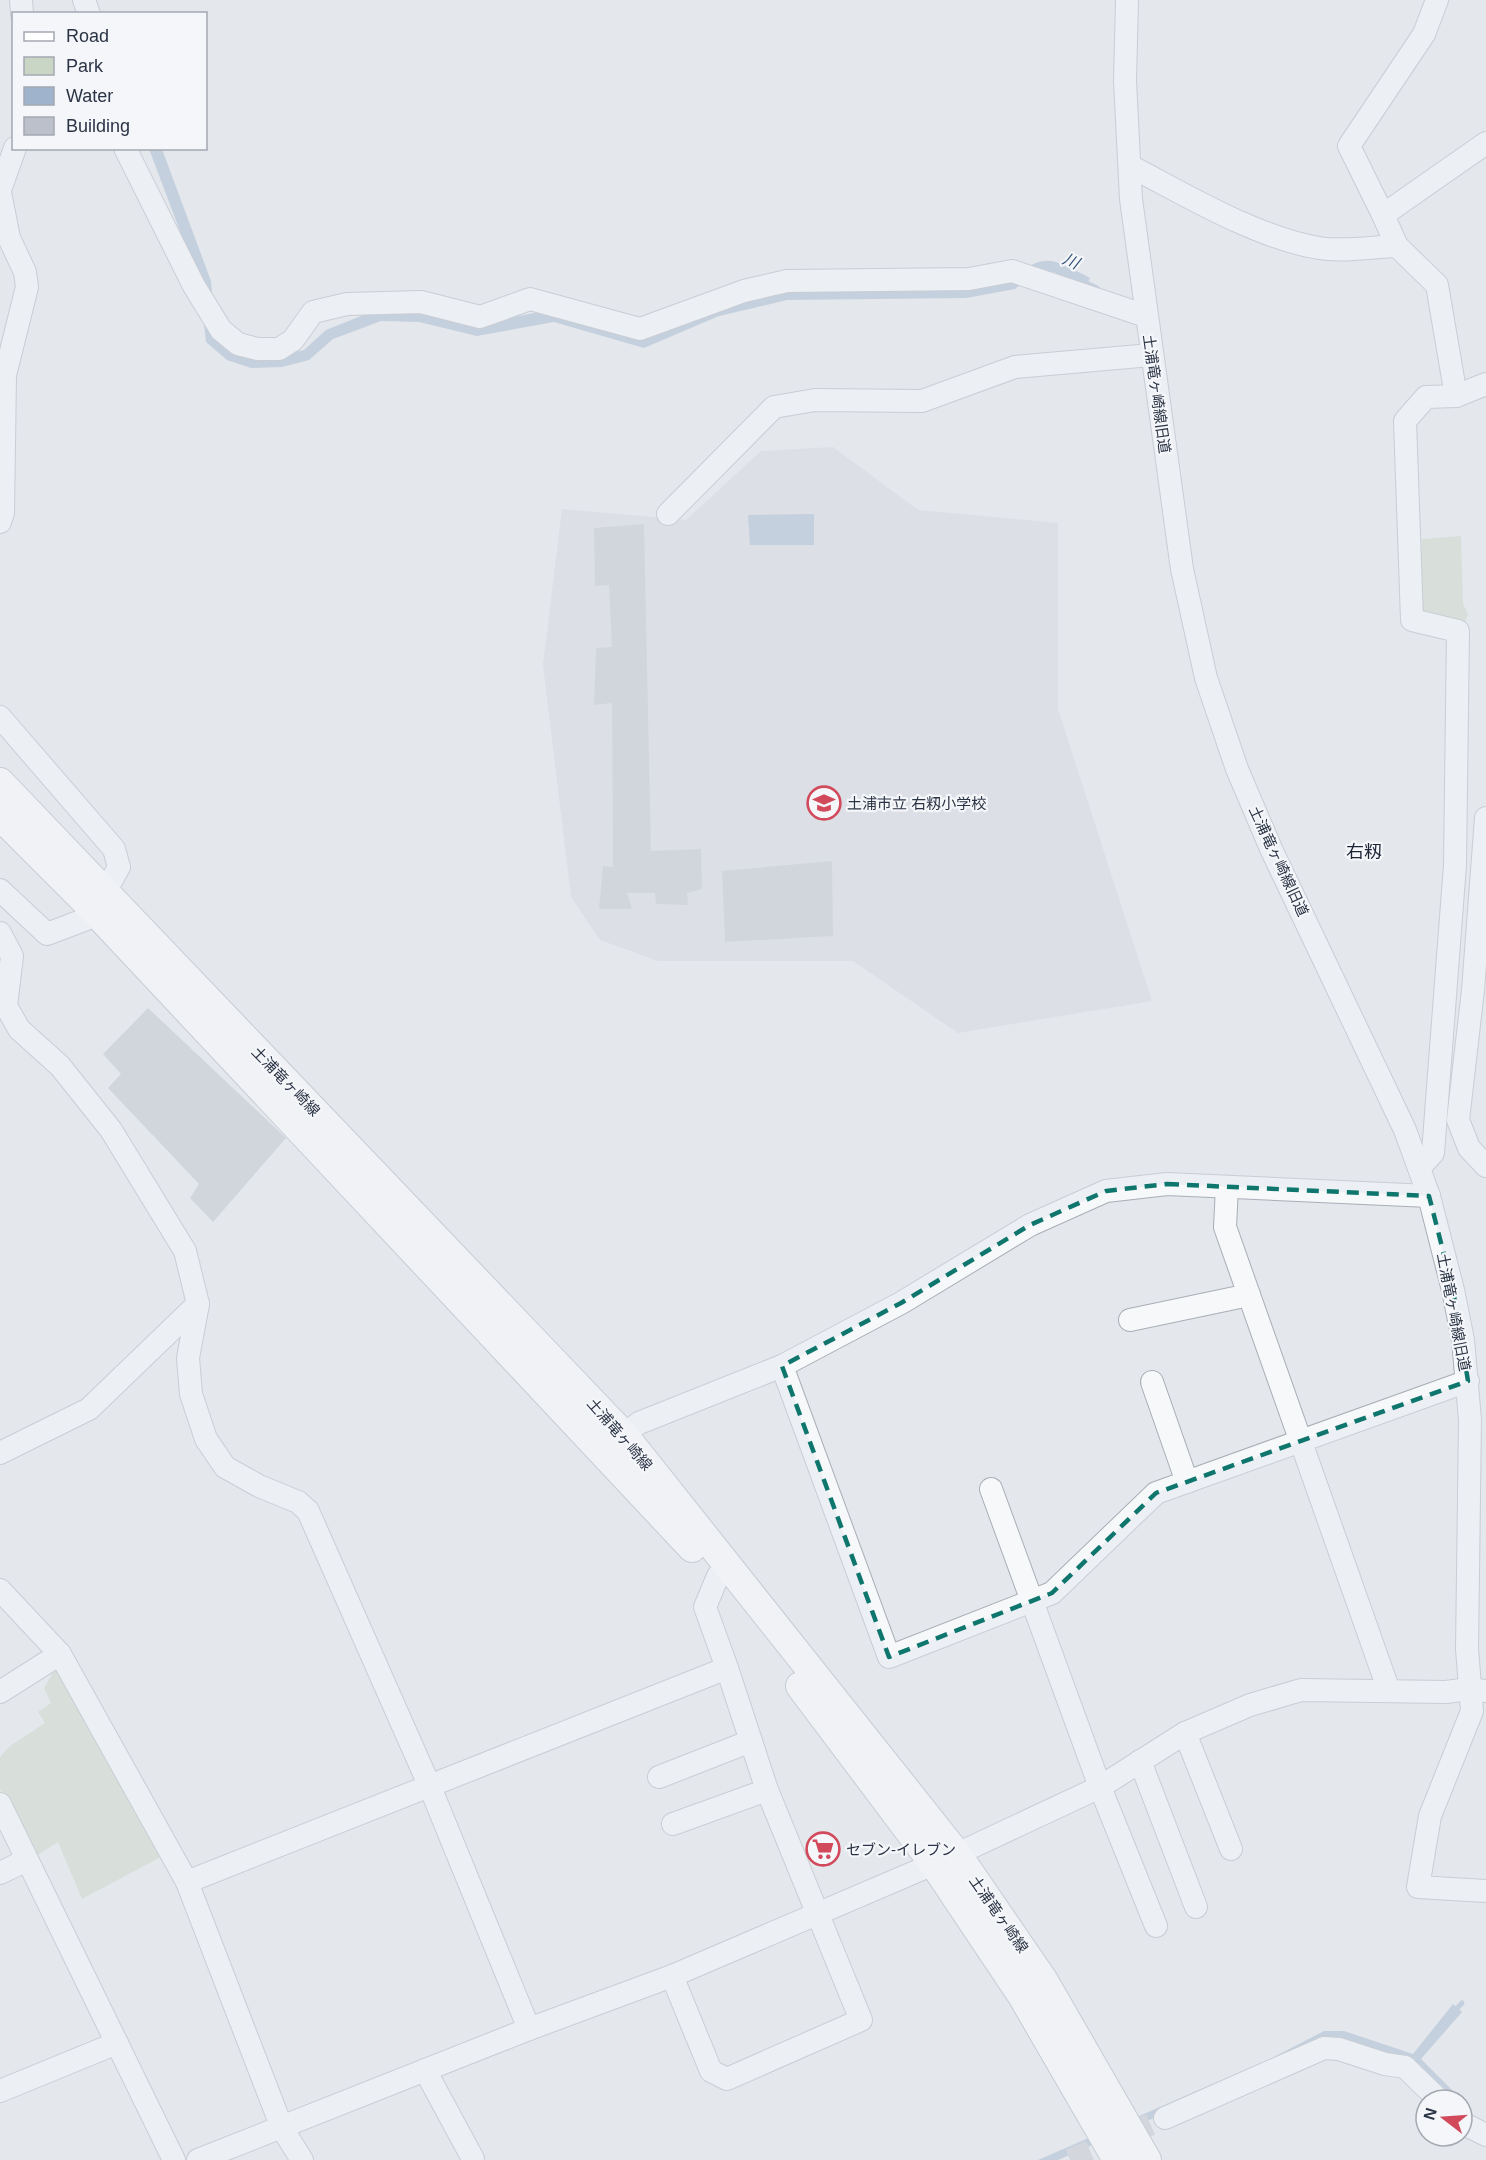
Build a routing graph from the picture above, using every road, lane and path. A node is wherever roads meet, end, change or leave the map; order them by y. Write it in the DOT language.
graph roads {
  1 [pos="1127,0"];
  2 [pos="1437,0"];
  3 [pos="1486,143"];
  4 [pos="14,150"];
  5 [pos="126,150"];
  6 [pos="1130,166"];
  7 [pos="0,191"];
  8 [pos="1383,215"];
  9 [pos="1397,246"];
  10 [pos="1146,316"];
  11 [pos="1151,355"];
  12 [pos="1486,384"];
  13 [pos="1456,396"];
  14 [pos="668,514"];
  15 [pos="0,522"];
  16 [pos="0,717"];
  17 [pos="0,782"];
  18 [pos="0,816"];
  19 [pos="1486,818"];
  20 [pos="0,890"];
  21 [pos="101,903"];
  22 [pos="0,933"];
  23 [pos="1479,990"];
  24 [pos="1486,1166"];
  25 [pos="1420,1167"];
  26 [pos="1227,1187"];
  27 [pos="1429,1196"];
  28 [pos="1249,1295"];
  29 [pos="198,1304"];
  30 [pos="1131,1320"];
  31 [pos="782,1366"];
  32 [pos="1468,1381"];
  33 [pos="1152,1382"];
  34 [pos="613,1443"];
  35 [pos="1301,1443"];
  36 [pos="0,1453"];
  37 [pos="1187,1482"];
  38 [pos="991,1489"];
  39 [pos="718,1576"];
  40 [pos="0,1590"];
  41 [pos="1033,1600"];
  42 [pos="60,1654"];
  43 [pos="727,1668"];
  44 [pos="1477,1690"];
  45 [pos="1389,1691"];
  46 [pos="0,1692"];
  47 [pos="1185,1733"];
  48 [pos="751,1742"];
  49 [pos="1140,1761"];
  50 [pos="659,1777"];
  51 [pos="429,1787"];
  52 [pos="1100,1787"];
  53 [pos="767,1790"];
  54 [pos="0,1804"];
  55 [pos="673,1824"];
  56 [pos="1231,1849"];
  57 [pos="945,1858"];
  58 [pos="27,1860"];
  59 [pos="0,1873"];
  60 [pos="187,1882"];
  61 [pos="1486,1892"];
  62 [pos="1196,1907"];
  63 [pos="818,1912"];
  64 [pos="1156,1926"];
  65 [pos="672,1976"];
  66 [pos="529,2029"];
  67 [pos="117,2043"];
  68 [pos="425,2070"];
  69 [pos="1427,2088"];
  70 [pos="0,2091"];
  71 [pos="1165,2118"];
  72 [pos="282,2128"];
  73 [pos="473,2159"];
  74 [pos="174,2160"];
  75 [pos="198,2160"];
  76 [pos="302,2160"];
  77 [pos="1117,2160"];
  78 [pos="1148,2160"];
  1 -- 6 [label="street, 土浦竜ヶ崎線旧道"];
  2 -- 8 [label="street"];
  3 -- 8 [label="street"];
  4 -- 7 [label="street"];
  5 -- 10 [label="street"];
  6 -- 9 [label="street"];
  6 -- 10 [label="street, 土浦竜ヶ崎線旧道"];
  7 -- 15 [label="street"];
  8 -- 9 [label="street"];
  9 -- 13 [label="street"];
  10 -- 11 [label="street, 土浦竜ヶ崎線旧道"];
  11 -- 14 [label="street"];
  11 -- 25 [label="street, 土浦竜ヶ崎線旧道"];
  12 -- 13 [label="street"];
  13 -- 25 [label="street"];
  16 -- 21 [label="street"];
  17 -- 21 [label="main road, 土浦竜ヶ崎線"];
  18 -- 21 [label="main road, 土浦竜ヶ崎線"];
  19 -- 23 [label="street"];
  20 -- 21 [label="street"];
  21 -- 34 [label="main road, 土浦竜ヶ崎線"];
  22 -- 29 [label="street"];
  23 -- 24 [label="street"];
  25 -- 27 [label="street, 土浦竜ヶ崎線旧道"];
  26 -- 27 [label="street"];
  26 -- 28 [label="street"];
  26 -- 31 [label="street"];
  27 -- 32 [label="street, 土浦竜ヶ崎線旧道"];
  28 -- 30 [label="street"];
  28 -- 35 [label="street"];
  29 -- 36 [label="street"];
  29 -- 51 [label="street"];
  31 -- 34 [label="street"];
  31 -- 41 [label="street"];
  32 -- 35 [label="street"];
  32 -- 44 [label="street, 土浦竜ヶ崎線旧道"];
  33 -- 37 [label="street"];
  34 -- 39 [label="main road, 土浦竜ヶ崎線"];
  34 -- 57 [label="main road, 土浦竜ヶ崎線"];
  35 -- 37 [label="street"];
  35 -- 45 [label="street"];
  37 -- 41 [label="street"];
  38 -- 41 [label="street"];
  39 -- 43 [label="street"];
  39 -- 57 [label="main road, 土浦竜ヶ崎線"];
  40 -- 42 [label="street"];
  41 -- 52 [label="street"];
  42 -- 46 [label="street"];
  42 -- 60 [label="street"];
  43 -- 48 [label="street"];
  43 -- 51 [label="street"];
  44 -- 45 [label="street"];
  44 -- 61 [label="street, 土浦竜ヶ崎線旧道"];
  45 -- 47 [label="street"];
  47 -- 49 [label="street"];
  47 -- 56 [label="street"];
  48 -- 50 [label="street"];
  48 -- 53 [label="street"];
  49 -- 52 [label="street"];
  49 -- 62 [label="street"];
  51 -- 60 [label="street"];
  51 -- 66 [label="street"];
  52 -- 57 [label="street"];
  52 -- 64 [label="street"];
  53 -- 55 [label="street"];
  53 -- 63 [label="street"];
  54 -- 58 [label="street"];
  57 -- 63 [label="street"];
  57 -- 77 [label="main road, 土浦竜ヶ崎線"];
  57 -- 78 [label="main road, 土浦竜ヶ崎線"];
  58 -- 59 [label="street"];
  58 -- 67 [label="street"];
  60 -- 72 [label="street"];
  63 -- 65 [label="street"];
  63 -- 65 [label="street"];
  65 -- 66 [label="street"];
  66 -- 68 [label="street"];
  67 -- 70 [label="street"];
  67 -- 74 [label="street"];
  68 -- 72 [label="street"];
  68 -- 73 [label="street"];
  69 -- 71 [label="street"];
  72 -- 75 [label="street"];
  72 -- 76 [label="street"];
}
